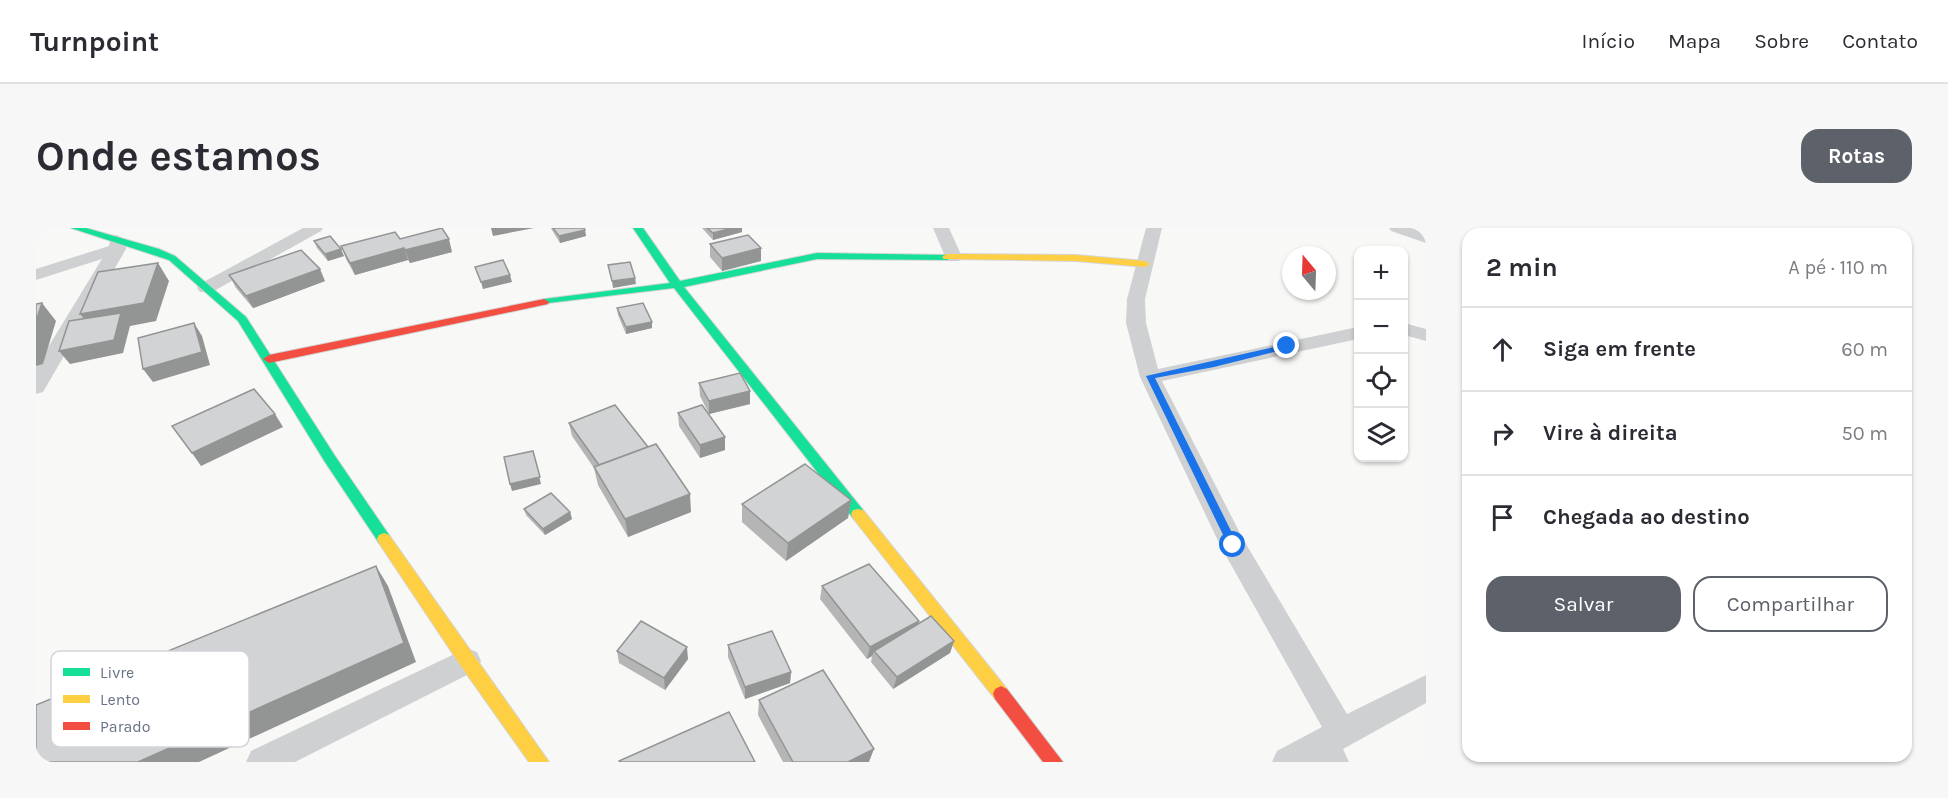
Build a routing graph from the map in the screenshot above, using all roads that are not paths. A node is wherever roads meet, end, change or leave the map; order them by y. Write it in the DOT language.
graph roads {
  1 [pos="76,228"];
  2 [pos="315,228"];
  3 [pos="638,228"];
  4 [pos="941,228"];
  5 [pos="1154,228"];
  6 [pos="1397,228"];
  7 [pos="1426,238"];
  8 [pos="117,244"];
  9 [pos="953,257"];
  10 [pos="1144,264"];
  11 [pos="36,275"];
  12 [pos="677,285"];
  13 [pos="206,288"];
  14 [pos="1408,330"];
  15 [pos="1354,334"];
  16 [pos="1426,335"];
  17 [pos="269,359"];
  18 [pos="1150,376"];
  19 [pos="36,387"];
  20 [pos="467,662"];
  21 [pos="1426,688"];
  22 [pos="1332,746"];
  23 [pos="262,762"];
  24 [pos="540,762"];
  25 [pos="1054,762"];
  26 [pos="1288,762"];
  1 -- 8 [label="street"];
  2 -- 13 [label="street"];
  3 -- 12 [label="street"];
  4 -- 9 [label="street"];
  5 -- 10 [label="street"];
  6 -- 7 [label="street"];
  8 -- 11 [label="street"];
  8 -- 13 [label="street"];
  8 -- 19 [label="street"];
  9 -- 10 [label="street"];
  9 -- 12 [label="street"];
  10 -- 18 [label="street"];
  12 -- 17 [label="street"];
  12 -- 25 [label="street"];
  13 -- 17 [label="street"];
  14 -- 16 [label="street"];
  15 -- 18 [label="street"];
  17 -- 20 [label="street"];
  18 -- 22 [label="street"];
  20 -- 23 [label="street"];
  20 -- 24 [label="street"];
  21 -- 22 [label="street"];
  22 -- 26 [label="street"];
}
